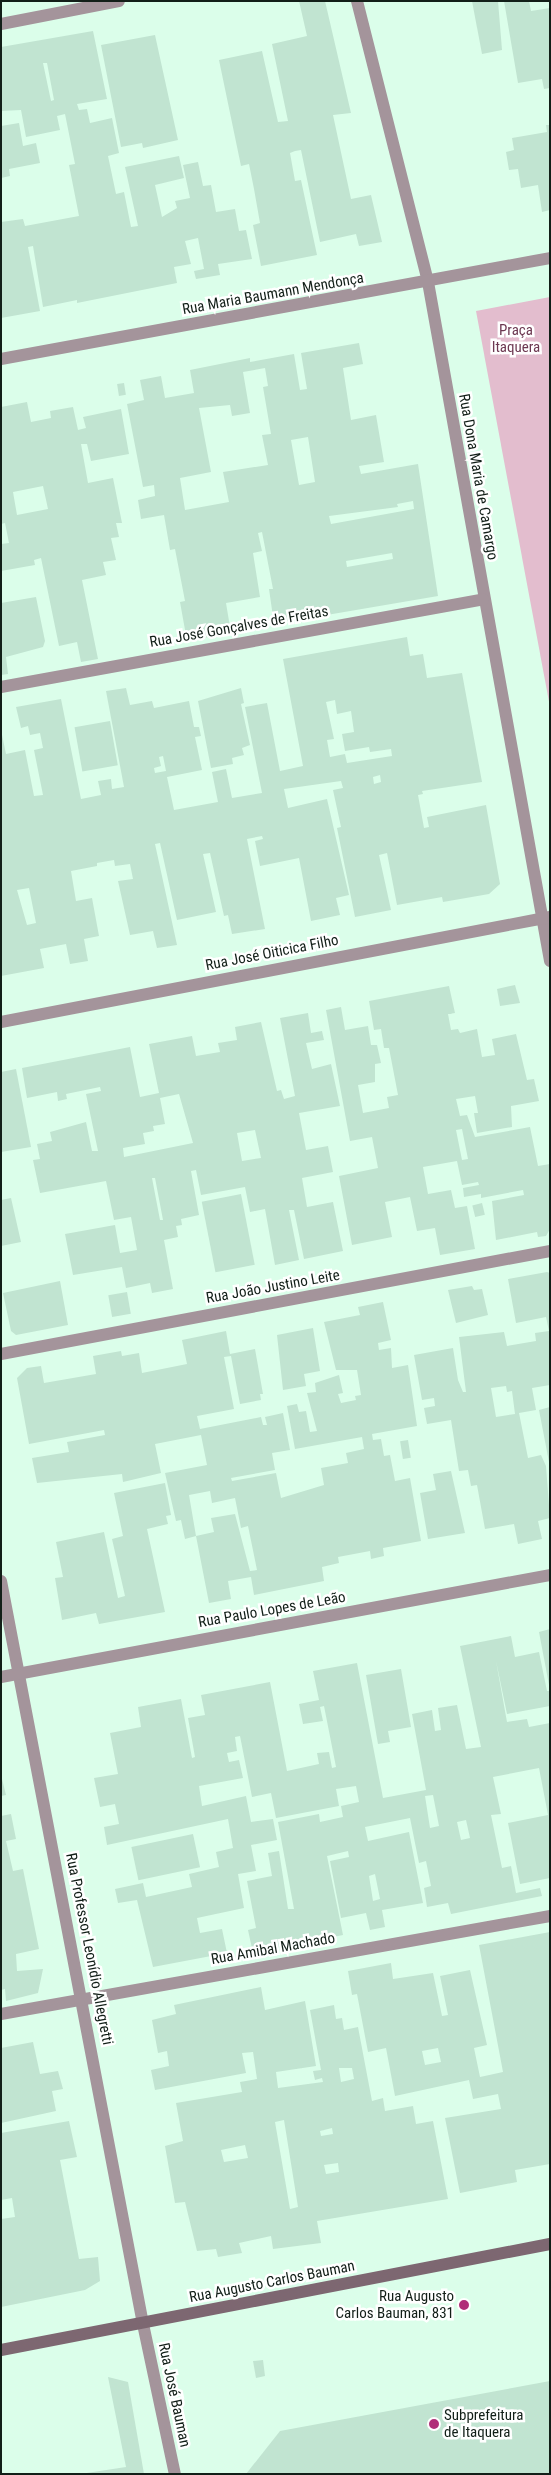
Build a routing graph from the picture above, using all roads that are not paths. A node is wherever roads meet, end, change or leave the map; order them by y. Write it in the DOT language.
graph roads {
  1 [pos="119,1"];
  2 [pos="357,1"];
  3 [pos="1,24"];
  4 [pos="550,258"];
  5 [pos="428,282"];
  6 [pos="1,359"];
  7 [pos="483,599"];
  8 [pos="1,686"];
  9 [pos="545,918"];
  10 [pos="550,961"];
  11 [pos="1,1022"];
  12 [pos="550,1251"];
  13 [pos="1,1354"];
  14 [pos="550,1575"];
  15 [pos="1,1581"];
  16 [pos="18,1673"];
  17 [pos="1,1677"];
  18 [pos="550,1916"];
  19 [pos="82,1999"];
  20 [pos="1,2014"];
  21 [pos="550,2244"];
  22 [pos="143,2324"];
  23 [pos="1,2350"];
  24 [pos="175,2474"];
  1 -- 3 [label="street"];
  2 -- 5 [label="street, Rua Dona Maria de Camargo"];
  4 -- 5 [label="street, Rua Maria Baumann Mendonça"];
  5 -- 6 [label="street, Rua Maria Baumann Mendonça"];
  5 -- 7 [label="street, Rua Dona Maria de Camargo"];
  7 -- 8 [label="street, Rua José Gonçalves de Freitas"];
  7 -- 9 [label="street, Rua Dona Maria de Camargo"];
  9 -- 10 [label="street, Rua Dona Maria de Camargo"];
  9 -- 11 [label="street, Rua José Oiticica Filho"];
  12 -- 13 [label="street, Rua João Justino Leite"];
  14 -- 16 [label="street, Rua Paulo Lopes de Leão"];
  15 -- 16 [label="street, Rua Professor Leonídio Allegretti"];
  16 -- 17 [label="street, Rua Paulo Lopes de Leão"];
  16 -- 19 [label="street, Rua Professor Leonídio Allegretti"];
  18 -- 19 [label="street, Rua Amibal Machado"];
  19 -- 20 [label="street, Rua Amibal Machado"];
  19 -- 22 [label="street, Rua Professor Leonídio Allegretti"];
  21 -- 22 [label="main road, Rua Augusto Carlos Bauman"];
  22 -- 23 [label="main road, Rua Augusto Carlos Bauman"];
  22 -- 24 [label="street, Rua José Bauman"];
}
